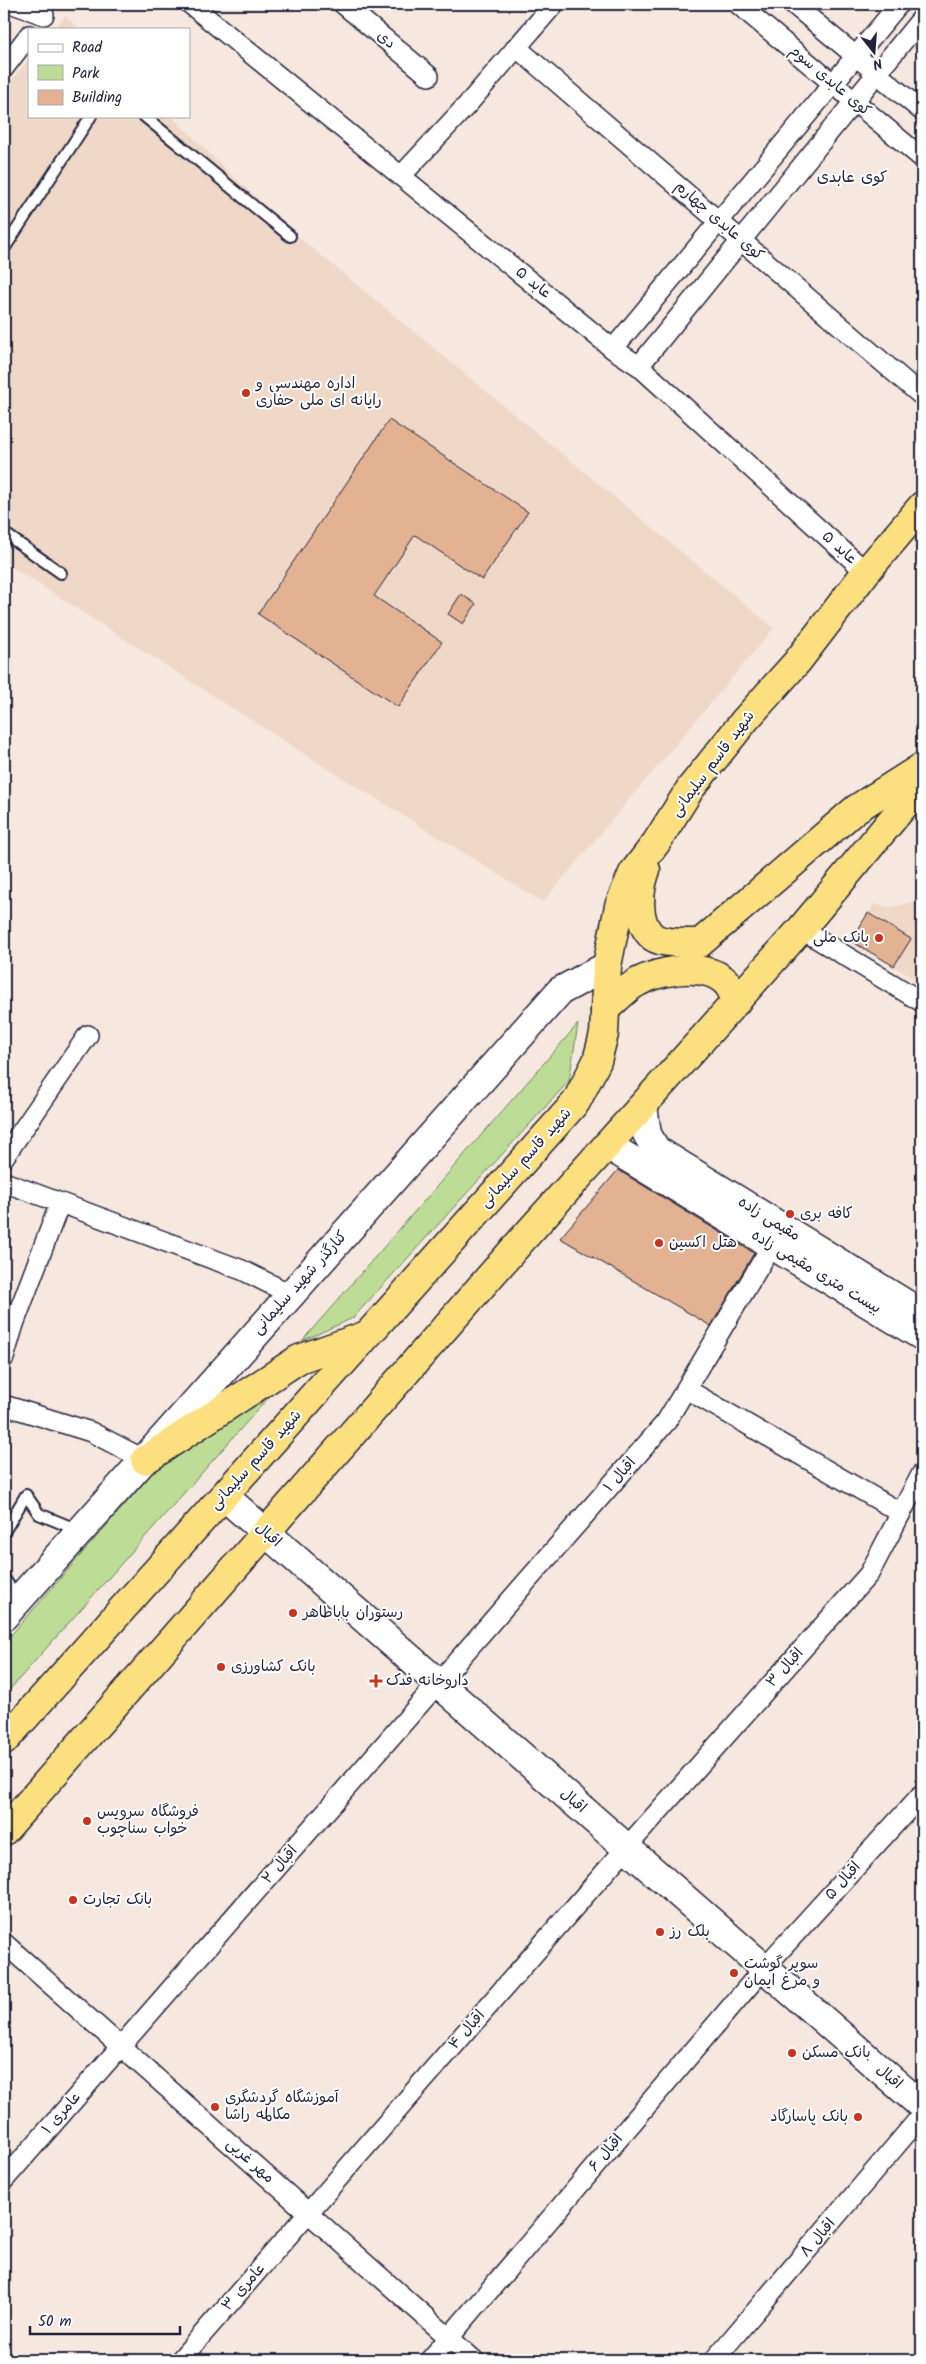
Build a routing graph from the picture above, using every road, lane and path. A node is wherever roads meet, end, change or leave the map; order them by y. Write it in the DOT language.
graph roads {
  1 [pos="14,4"];
  2 [pos="190,4"];
  3 [pos="343,4"];
  4 [pos="554,4"];
  5 [pos="738,4"];
  6 [pos="793,4"];
  7 [pos="899,4"];
  8 [pos="43,16"];
  9 [pos="922,18"];
  10 [pos="28,36"];
  11 [pos="516,47"];
  12 [pos="856,56"];
  13 [pos="4,68"];
  14 [pos="876,73"];
  15 [pos="429,76"];
  16 [pos="833,83"];
  17 [pos="854,100"];
  18 [pos="922,112"];
  19 [pos="90,118"];
  20 [pos="146,118"];
  21 [pos="922,158"];
  22 [pos="401,176"];
  23 [pos="719,221"];
  24 [pos="290,236"];
  25 [pos="741,240"];
  26 [pos="4,249"];
  27 [pos="613,349"];
  28 [pos="639,366"];
  29 [pos="922,396"];
  30 [pos="922,506"];
  31 [pos="4,533"];
  32 [pos="866,572"];
  33 [pos="61,573"];
  34 [pos="922,767"];
  35 [pos="922,784"];
  36 [pos="656,843"];
  37 [pos="801,929"];
  38 [pos="607,966"];
  39 [pos="922,1002"];
  40 [pos="735,1003"];
  41 [pos="605,1009"];
  42 [pos="88,1034"];
  43 [pos="642,1106"];
  44 [pos="608,1145"];
  45 [pos="4,1156"];
  46 [pos="4,1182"];
  47 [pos="60,1203"];
  48 [pos="777,1236"];
  49 [pos="290,1294"];
  50 [pos="922,1314"];
  51 [pos="368,1335"];
  52 [pos="922,1336"];
  53 [pos="4,1358"];
  54 [pos="686,1389"];
  55 [pos="4,1404"];
  56 [pos="145,1460"];
  57 [pos="922,1473"];
  58 [pos="224,1496"];
  59 [pos="901,1513"];
  60 [pos="81,1531"];
  61 [pos="4,1532"];
  62 [pos="265,1532"];
  63 [pos="8,1598"];
  64 [pos="439,1684"];
  65 [pos="4,1741"];
  66 [pos="922,1794"];
  67 [pos="4,1831"];
  68 [pos="626,1848"];
  69 [pos="4,1943"];
  70 [pos="764,1968"];
  71 [pos="121,2046"];
  72 [pos="922,2106"];
  73 [pos="922,2115"];
  74 [pos="4,2180"];
  75 [pos="308,2213"];
  76 [pos="449,2338"];
  77 [pos="180,2360"];
  78 [pos="430,2360"];
  79 [pos="474,2360"];
  80 [pos="714,2360"];
  1 -- 8 [label="street"];
  2 -- 22 [label="street, عابد ۵"];
  3 -- 15 [label="street, دی"];
  4 -- 11 [label="street"];
  5 -- 16 [label="street, کوی عابدی سوم"];
  6 -- 12 [label="street"];
  7 -- 12 [label="street"];
  9 -- 14 [label="street"];
  10 -- 13 [label="street"];
  11 -- 22 [label="street"];
  11 -- 23 [label="street, کوی عابدی چهارم"];
  12 -- 14 [label="street"];
  12 -- 16 [label="street"];
  14 -- 17 [label="street"];
  14 -- 18 [label="street"];
  16 -- 17 [label="street, کوی عابدی سوم"];
  16 -- 23 [label="street"];
  17 -- 21 [label="street, کوی عابدی سوم"];
  17 -- 25 [label="street"];
  19 -- 26 [label="lane"];
  20 -- 24 [label="lane"];
  22 -- 27 [label="street, عابد ۵"];
  23 -- 25 [label="street, کوی عابدی چهارم"];
  23 -- 27 [label="street"];
  25 -- 28 [label="street"];
  25 -- 29 [label="street, کوی عابدی چهارم"];
  27 -- 28 [label="street, عابد ۵"];
  28 -- 32 [label="street, عابد ۵"];
  30 -- 32 [label="highway, شهید قاسم سلیمانی"];
  31 -- 33 [label="lane"];
  32 -- 36 [label="highway, شهید قاسم سلیمانی"];
  34 -- 36 [label="highway"];
  35 -- 37 [label="highway"];
  36 -- 38 [label="highway, شهید قاسم سلیمانی"];
  37 -- 39 [label="street"];
  37 -- 40 [label="highway"];
  38 -- 41 [label="highway, شهید قاسم سلیمانی"];
  38 -- 49 [label="main road, کنارگذر شهید سلیمانی"];
  40 -- 41 [label="highway"];
  40 -- 43 [label="highway"];
  41 -- 51 [label="highway, شهید قاسم سلیمانی"];
  42 -- 45 [label="street"];
  43 -- 44 [label="highway"];
  43 -- 48 [label="main road, مقیمی زاده"];
  44 -- 48 [label="main road, بیست متری مقیمی زاده"];
  44 -- 62 [label="highway"];
  46 -- 47 [label="street"];
  47 -- 49 [label="street"];
  47 -- 53 [label="street"];
  48 -- 50 [label="main road, مقیمی زاده"];
  48 -- 52 [label="main road, بیست متری مقیمی زاده"];
  48 -- 54 [label="street, اقبال ۱"];
  49 -- 56 [label="main road, کنارگذر شهید سلیمانی"];
  51 -- 56 [label="highway"];
  51 -- 58 [label="highway, شهید قاسم سلیمانی"];
  54 -- 59 [label="street"];
  54 -- 64 [label="street, اقبال ۱"];
  55 -- 56 [label="street"];
  56 -- 60 [label="main road, کنارگذر شهید سلیمانی"];
  57 -- 59 [label="street, اقبال ۳"];
  58 -- 62 [label="main road, اقبال"];
  58 -- 65 [label="highway, شهید قاسم سلیمانی"];
  59 -- 68 [label="street, اقبال ۳"];
  60 -- 61 [label="lane"];
  60 -- 63 [label="main road, کنارگذر شهید سلیمانی"];
  62 -- 64 [label="main road, اقبال"];
  62 -- 67 [label="highway"];
  64 -- 68 [label="main road, اقبال"];
  64 -- 71 [label="street, اقبال ۲"];
  66 -- 70 [label="street, اقبال ۵"];
  68 -- 70 [label="main road, اقبال"];
  68 -- 75 [label="street, اقبال ۴"];
  69 -- 71 [label="street, مهر غربی"];
  70 -- 72 [label="main road, اقبال"];
  70 -- 76 [label="street, اقبال ۶"];
  71 -- 74 [label="street, عامری ۱"];
  71 -- 75 [label="street, مهر غربی"];
  73 -- 80 [label="street, اقبال ۸"];
  75 -- 76 [label="street, مهر غربی"];
  75 -- 77 [label="street, عامری ۳"];
  76 -- 78 [label="street, اقبال ۶"];
  76 -- 79 [label="street, مهر غربی"];
}
